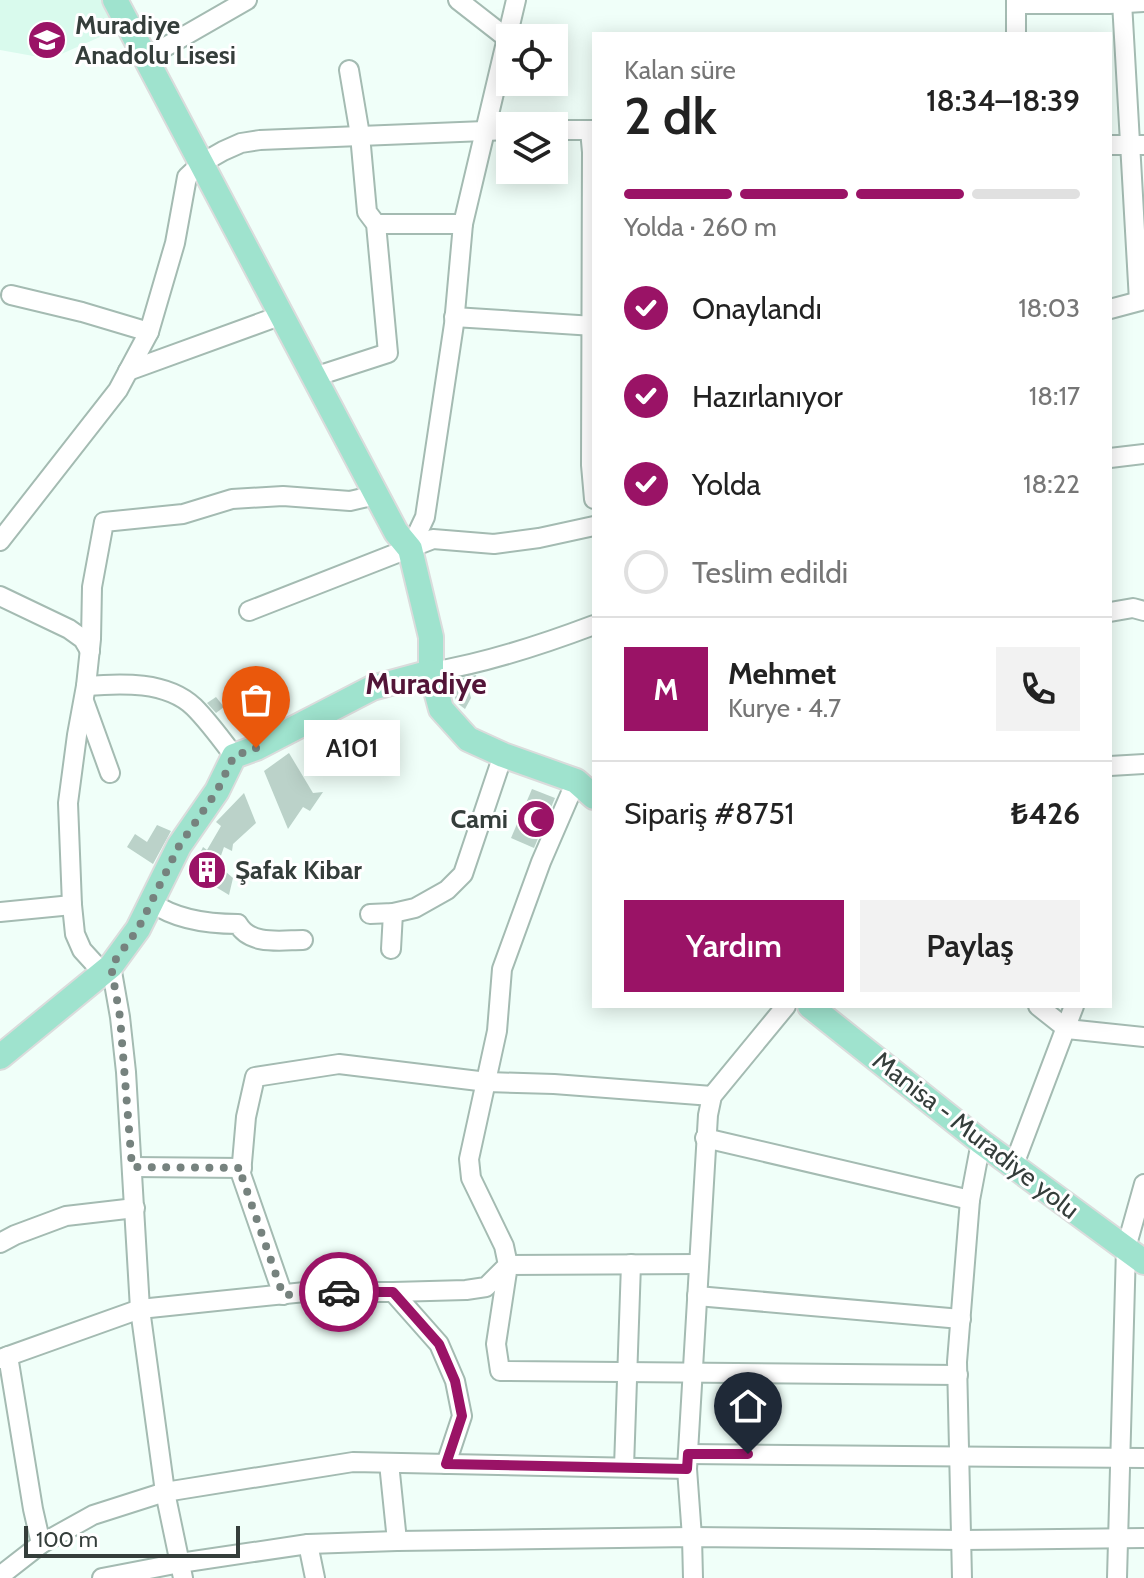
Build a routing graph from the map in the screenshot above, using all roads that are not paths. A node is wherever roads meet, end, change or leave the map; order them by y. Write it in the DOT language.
graph roads {
  1 [pos="115,0"];
  2 [pos="247,0"];
  3 [pos="458,0"];
  4 [pos="516,0"];
  5 [pos="1016,2"];
  6 [pos="1122,2"];
  7 [pos="1144,2"];
  8 [pos="511,24"];
  9 [pos="496,30"];
  10 [pos="1016,32"];
  11 [pos="146,58"];
  12 [pos="349,70"];
  13 [pos="496,89"];
  14 [pos="486,130"];
  15 [pos="496,130"];
  16 [pos="568,130"];
  17 [pos="592,130"];
  18 [pos="360,135"];
  19 [pos="1112,145"];
  20 [pos="1137,145"];
  21 [pos="592,152"];
  22 [pos="202,163"];
  23 [pos="376,224"];
  24 [pos="463,224"];
  25 [pos="11,295"];
  26 [pos="1141,301"];
  27 [pos="1112,308"];
  28 [pos="282,315"];
  29 [pos="454,317"];
  30 [pos="592,326"];
  31 [pos="149,332"];
  32 [pos="128,371"];
  33 [pos="314,377"];
  34 [pos="592,396"];
  35 [pos="1144,454"];
  36 [pos="1112,458"];
  37 [pos="592,476"];
  38 [pos="376,495"];
  39 [pos="592,526"];
  40 [pos="0,541"];
  41 [pos="410,549"];
  42 [pos="0,596"];
  43 [pos="249,611"];
  44 [pos="1144,611"];
  45 [pos="1112,612"];
  46 [pos="592,626"];
  47 [pos="90,651"];
  48 [pos="431,672"];
  49 [pos="85,694"];
  50 [pos="503,755"];
  51 [pos="234,756"];
  52 [pos="1144,764"];
  53 [pos="1112,766"];
  54 [pos="110,773"];
  55 [pos="585,789"];
  56 [pos="151,902"];
  57 [pos="72,905"];
  58 [pos="0,912"];
  59 [pos="393,913"];
  60 [pos="370,914"];
  61 [pos="303,940"];
  62 [pos="391,949"];
  63 [pos="107,969"];
  64 [pos="784,1008"];
  65 [pos="813,1008"];
  66 [pos="1041,1008"];
  67 [pos="1073,1008"];
  68 [pos="1067,1029"];
  69 [pos="1144,1037"];
  70 [pos="0,1057"];
  71 [pos="487,1082"];
  72 [pos="712,1096"];
  73 [pos="705,1138"];
  74 [pos="981,1142"];
  75 [pos="132,1167"];
  76 [pos="1013,1167"];
  77 [pos="242,1168"];
  78 [pos="1144,1184"];
  79 [pos="970,1200"];
  80 [pos="135,1208"];
  81 [pos="0,1243"];
  82 [pos="1135,1255"];
  83 [pos="631,1264"];
  84 [pos="699,1264"];
  85 [pos="508,1265"];
  86 [pos="393,1292"];
  87 [pos="283,1295"];
  88 [pos="697,1296"];
  89 [pos="140,1309"];
  90 [pos="961,1319"];
  91 [pos="4,1358"];
  92 [pos="628,1372"];
  93 [pos="692,1372"];
  94 [pos="958,1375"];
  95 [pos="960,1457"];
  96 [pos="1120,1458"];
  97 [pos="1144,1458"];
  98 [pos="687,1461"];
  99 [pos="389,1463"];
  100 [pos="446,1464"];
  101 [pos="624,1467"];
  102 [pos="165,1492"];
  103 [pos="692,1537"];
  104 [pos="1144,1538"];
  105 [pos="1118,1539"];
  106 [pos="961,1540"];
  107 [pos="397,1541"];
  108 [pos="41,1544"];
  109 [pos="308,1544"];
  110 [pos="182,1571"];
  111 [pos="0,1576"];
  112 [pos="102,1578"];
  113 [pos="315,1578"];
  114 [pos="693,1578"];
  115 [pos="962,1578"];
  116 [pos="1117,1578"];
  1 -- 11 [label="main road"];
  2 -- 11 [label="street"];
  3 -- 9 [label="street"];
  4 -- 8 [label="street"];
  5 -- 6 [label="street"];
  5 -- 10 [label="street"];
  6 -- 7 [label="street"];
  6 -- 20 [label="street"];
  11 -- 22 [label="main road"];
  12 -- 18 [label="street"];
  13 -- 14 [label="street"];
  14 -- 15 [label="street"];
  14 -- 18 [label="street"];
  14 -- 24 [label="street"];
  16 -- 17 [label="street"];
  17 -- 21 [label="street"];
  18 -- 22 [label="street"];
  18 -- 23 [label="street"];
  19 -- 20 [label="street"];
  20 -- 26 [label="street"];
  22 -- 28 [label="main road"];
  22 -- 31 [label="street"];
  23 -- 24 [label="street"];
  23 -- 33 [label="street"];
  24 -- 29 [label="street"];
  25 -- 31 [label="street"];
  26 -- 27 [label="street"];
  28 -- 32 [label="street"];
  28 -- 33 [label="main road"];
  29 -- 30 [label="street"];
  29 -- 41 [label="street"];
  31 -- 32 [label="street"];
  32 -- 40 [label="street"];
  33 -- 38 [label="main road"];
  34 -- 37 [label="street"];
  35 -- 36 [label="street"];
  38 -- 41 [label="main road"];
  38 -- 47 [label="street"];
  39 -- 41 [label="street"];
  41 -- 43 [label="street"];
  41 -- 48 [label="main road"];
  42 -- 47 [label="street"];
  44 -- 45 [label="street"];
  46 -- 48 [label="street"];
  47 -- 49 [label="street"];
  48 -- 50 [label="main road"];
  48 -- 51 [label="main road"];
  49 -- 51 [label="street"];
  49 -- 54 [label="street"];
  49 -- 57 [label="street"];
  50 -- 55 [label="main road"];
  50 -- 59 [label="street"];
  51 -- 56 [label="main road"];
  52 -- 53 [label="street"];
  55 -- 71 [label="street"];
  56 -- 61 [label="street"];
  56 -- 63 [label="main road"];
  57 -- 58 [label="street"];
  57 -- 63 [label="street"];
  59 -- 60 [label="street"];
  59 -- 62 [label="street"];
  63 -- 70 [label="main road"];
  63 -- 75 [label="street"];
  64 -- 72 [label="street"];
  65 -- 74 [label="main road, Manisa - Muradiye yolu"];
  66 -- 68 [label="street"];
  67 -- 68 [label="street"];
  68 -- 69 [label="street"];
  68 -- 76 [label="street"];
  71 -- 72 [label="street"];
  71 -- 77 [label="street"];
  71 -- 85 [label="street"];
  72 -- 73 [label="street"];
  73 -- 79 [label="street"];
  73 -- 84 [label="street"];
  74 -- 76 [label="main road, Manisa - Muradiye yolu"];
  74 -- 79 [label="street"];
  75 -- 77 [label="street"];
  75 -- 80 [label="street"];
  76 -- 82 [label="main road, Manisa - Muradiye yolu"];
  77 -- 87 [label="street"];
  78 -- 82 [label="street"];
  79 -- 90 [label="street"];
  80 -- 81 [label="street"];
  80 -- 89 [label="street"];
  82 -- 96 [label="street"];
  83 -- 84 [label="street"];
  83 -- 85 [label="street"];
  83 -- 92 [label="street"];
  84 -- 88 [label="street"];
  85 -- 86 [label="street"];
  85 -- 92 [label="street"];
  86 -- 87 [label="street"];
  86 -- 100 [label="street"];
  87 -- 89 [label="street"];
  88 -- 90 [label="street"];
  88 -- 93 [label="street"];
  89 -- 91 [label="street"];
  89 -- 102 [label="street"];
  90 -- 94 [label="street"];
  91 -- 108 [label="street"];
  92 -- 93 [label="street"];
  92 -- 101 [label="street"];
  93 -- 94 [label="street"];
  93 -- 98 [label="street"];
  94 -- 95 [label="street"];
  95 -- 96 [label="street"];
  95 -- 98 [label="street"];
  95 -- 106 [label="street"];
  96 -- 97 [label="street"];
  96 -- 105 [label="street"];
  98 -- 101 [label="street"];
  98 -- 103 [label="street"];
  99 -- 100 [label="street"];
  99 -- 102 [label="street"];
  99 -- 107 [label="street"];
  100 -- 101 [label="street"];
  102 -- 108 [label="street"];
  102 -- 110 [label="street"];
  103 -- 106 [label="street"];
  103 -- 107 [label="street"];
  103 -- 114 [label="street"];
  104 -- 105 [label="street"];
  105 -- 106 [label="street"];
  105 -- 116 [label="street"];
  106 -- 115 [label="street"];
  107 -- 109 [label="street"];
  108 -- 111 [label="street"];
  109 -- 110 [label="street"];
  109 -- 113 [label="street"];
  110 -- 112 [label="street"];
}
